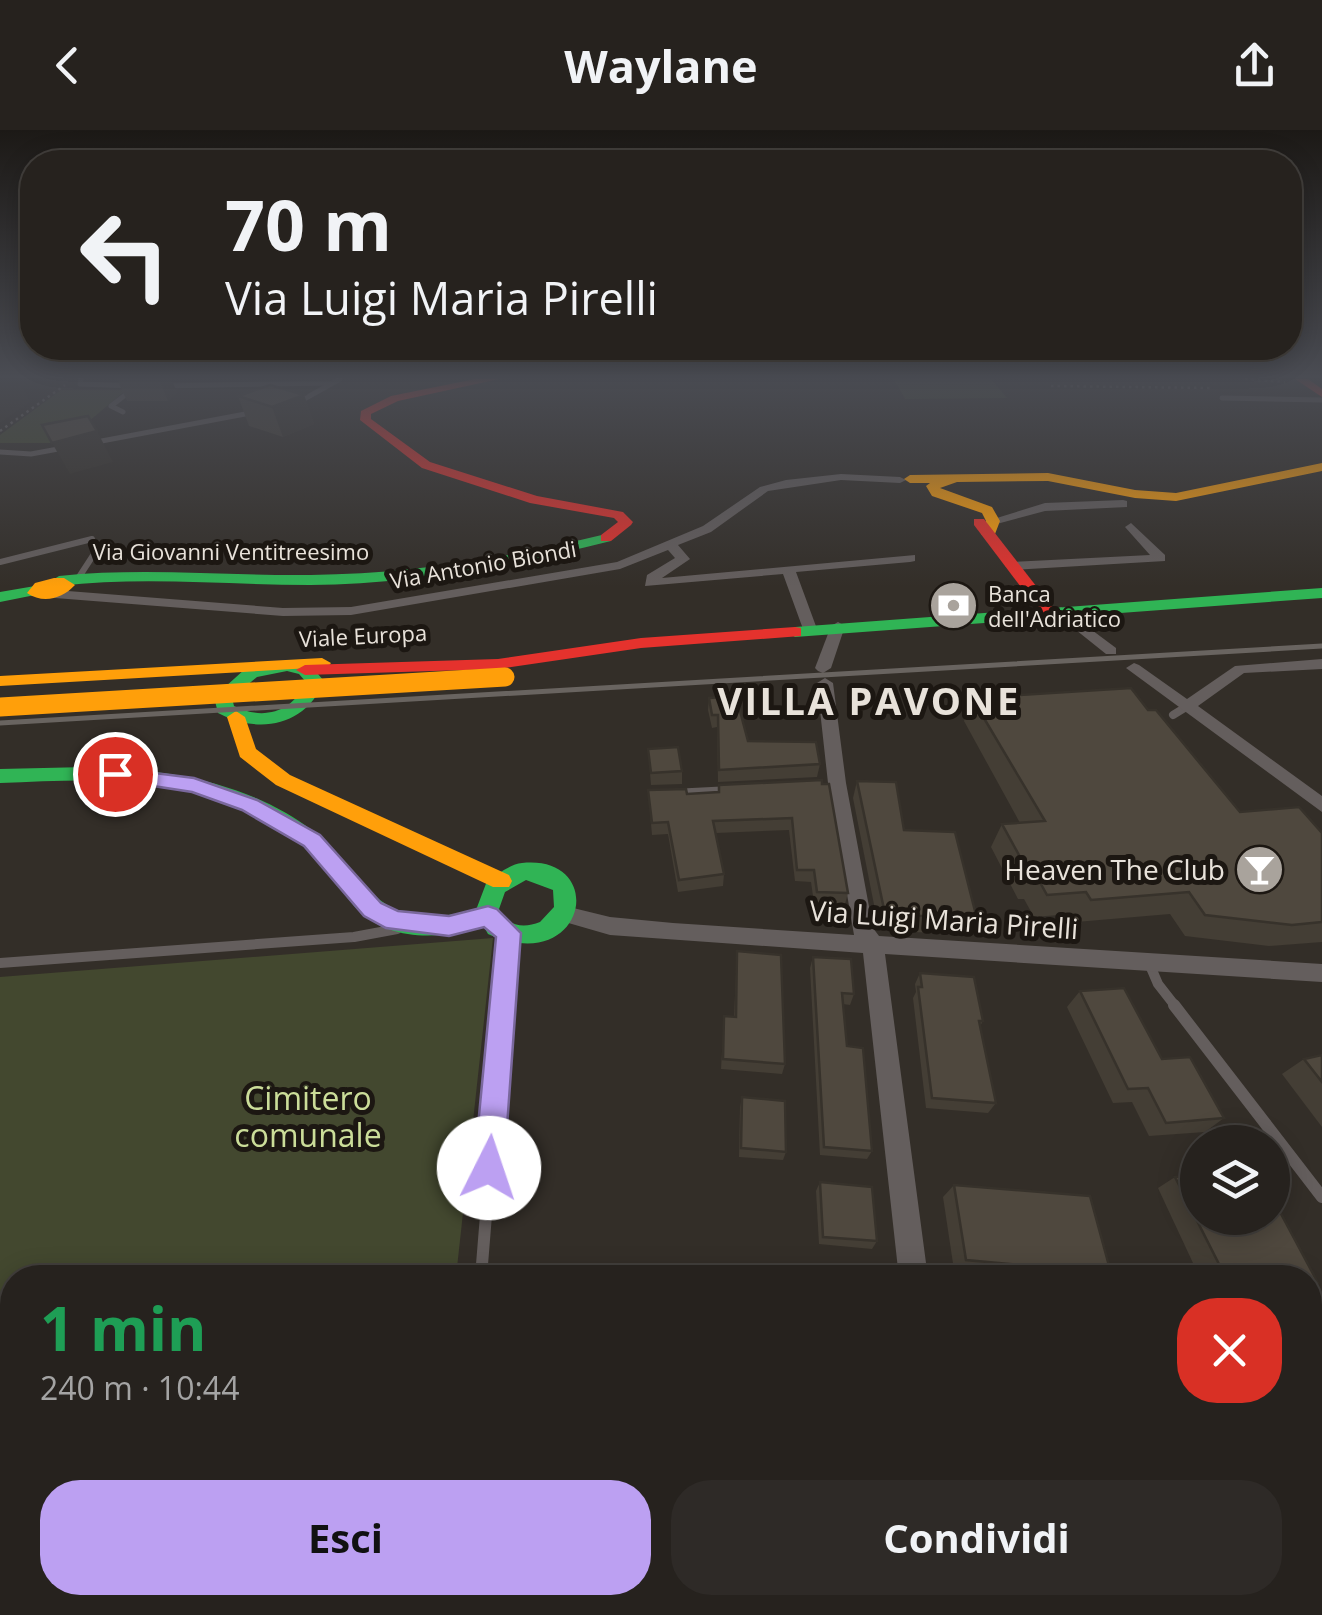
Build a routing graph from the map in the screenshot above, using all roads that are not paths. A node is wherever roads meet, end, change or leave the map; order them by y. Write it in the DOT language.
graph roads {
  1 [pos="62,448"];
  2 [pos="404,448"];
  3 [pos="0,452"];
  4 [pos="1322,467"];
  5 [pos="1037,477"];
  6 [pos="907,481"];
  7 [pos="1124,504"];
  8 [pos="1130,527"];
  9 [pos="990,528"];
  10 [pos="672,546"];
  11 [pos="1178,556"];
  12 [pos="910,558"];
  13 [pos="1160,558"];
  14 [pos="0,562"];
  15 [pos="1012,566"];
  16 [pos="788,570"];
  17 [pos="57,586"];
  18 [pos="1322,593"];
  19 [pos="0,597"];
  20 [pos="1054,612"];
  21 [pos="838,626"];
  22 [pos="810,629"];
  23 [pos="728,636"];
  24 [pos="1111,651"];
  25 [pos="1322,664"];
  26 [pos="1134,668"];
  27 [pos="305,670"];
  28 [pos="385,671"];
  29 [pos="250,673"];
  30 [pos="0,680"];
  31 [pos="160,684"];
  32 [pos="0,693"];
  33 [pos="312,695"];
  34 [pos="224,697"];
  35 [pos="0,707"];
  36 [pos="1180,712"];
  37 [pos="236,717"];
  38 [pos="278,717"];
  39 [pos="258,761"];
  40 [pos="0,776"];
  41 [pos="746,790"];
  42 [pos="652,794"];
  43 [pos="1322,804"];
  44 [pos="501,881"];
  45 [pos="565,914"];
  46 [pos="488,916"];
  47 [pos="408,925"];
  48 [pos="509,933"];
  49 [pos="873,944"];
  50 [pos="1148,963"];
  51 [pos="0,964"];
  52 [pos="1322,972"];
  53 [pos="1322,1197"];
  54 [pos="482,1265"];
  55 [pos="912,1265"];
  1 -- 3 [label="lane"];
  2 -- 17 [label="main road, Via Giovanni Ventitreesimo"];
  4 -- 5 [label="main road"];
  5 -- 6 [label="main road"];
  5 -- 9 [label="main road"];
  6 -- 9 [label="main road"];
  6 -- 10 [label="street, Via Antonio Biondi"];
  7 -- 9 [label="street"];
  8 -- 13 [label="street"];
  9 -- 15 [label="main road"];
  10 -- 16 [label="street"];
  10 -- 17 [label="street, Via Antonio Biondi"];
  11 -- 13 [label="street"];
  12 -- 16 [label="street"];
  13 -- 15 [label="street"];
  14 -- 17 [label="lane"];
  15 -- 20 [label="main road"];
  16 -- 22 [label="street"];
  17 -- 19 [label="main road, Via Antonio Biondi"];
  18 -- 20 [label="main road, Viale Europa"];
  20 -- 21 [label="main road, Viale Europa"];
  20 -- 24 [label="street"];
  21 -- 22 [label="main road, Viale Europa"];
  21 -- 49 [label="street"];
  22 -- 23 [label="main road, Viale Europa"];
  23 -- 28 [label="main road, Viale Europa"];
  23 -- 30 [label="main road, Viale Europa"];
  23 -- 35 [label="main road, Viale Europa, bridge"];
  25 -- 36 [label="street"];
  26 -- 36 [label="street"];
  27 -- 28 [label="main road, Viale Europa"];
  27 -- 29 [label="main road, Viale Europa"];
  27 -- 33 [label="main road"];
  28 -- 33 [label="main road, Viale Europa"];
  29 -- 31 [label="main road"];
  29 -- 34 [label="main road"];
  31 -- 32 [label="main road"];
  31 -- 34 [label="main road"];
  33 -- 38 [label="main road, Viale Europa"];
  34 -- 37 [label="main road"];
  36 -- 43 [label="street"];
  37 -- 38 [label="main road"];
  37 -- 39 [label="main road"];
  38 -- 39 [label="main road"];
  39 -- 44 [label="main road"];
  40 -- 47 [label="main road"];
  41 -- 42 [label="lane"];
  44 -- 45 [label="main road"];
  44 -- 46 [label="main road"];
  45 -- 48 [label="main road"];
  45 -- 49 [label="street, Via Luigi Maria Pirelli"];
  46 -- 47 [label="main road"];
  46 -- 48 [label="main road"];
  47 -- 51 [label="lane"];
  48 -- 54 [label="lane"];
  49 -- 50 [label="street, Via Luigi Maria Pirelli"];
  49 -- 55 [label="street"];
  50 -- 52 [label="street, Via Luigi Maria Pirelli"];
  50 -- 53 [label="lane"];
}
